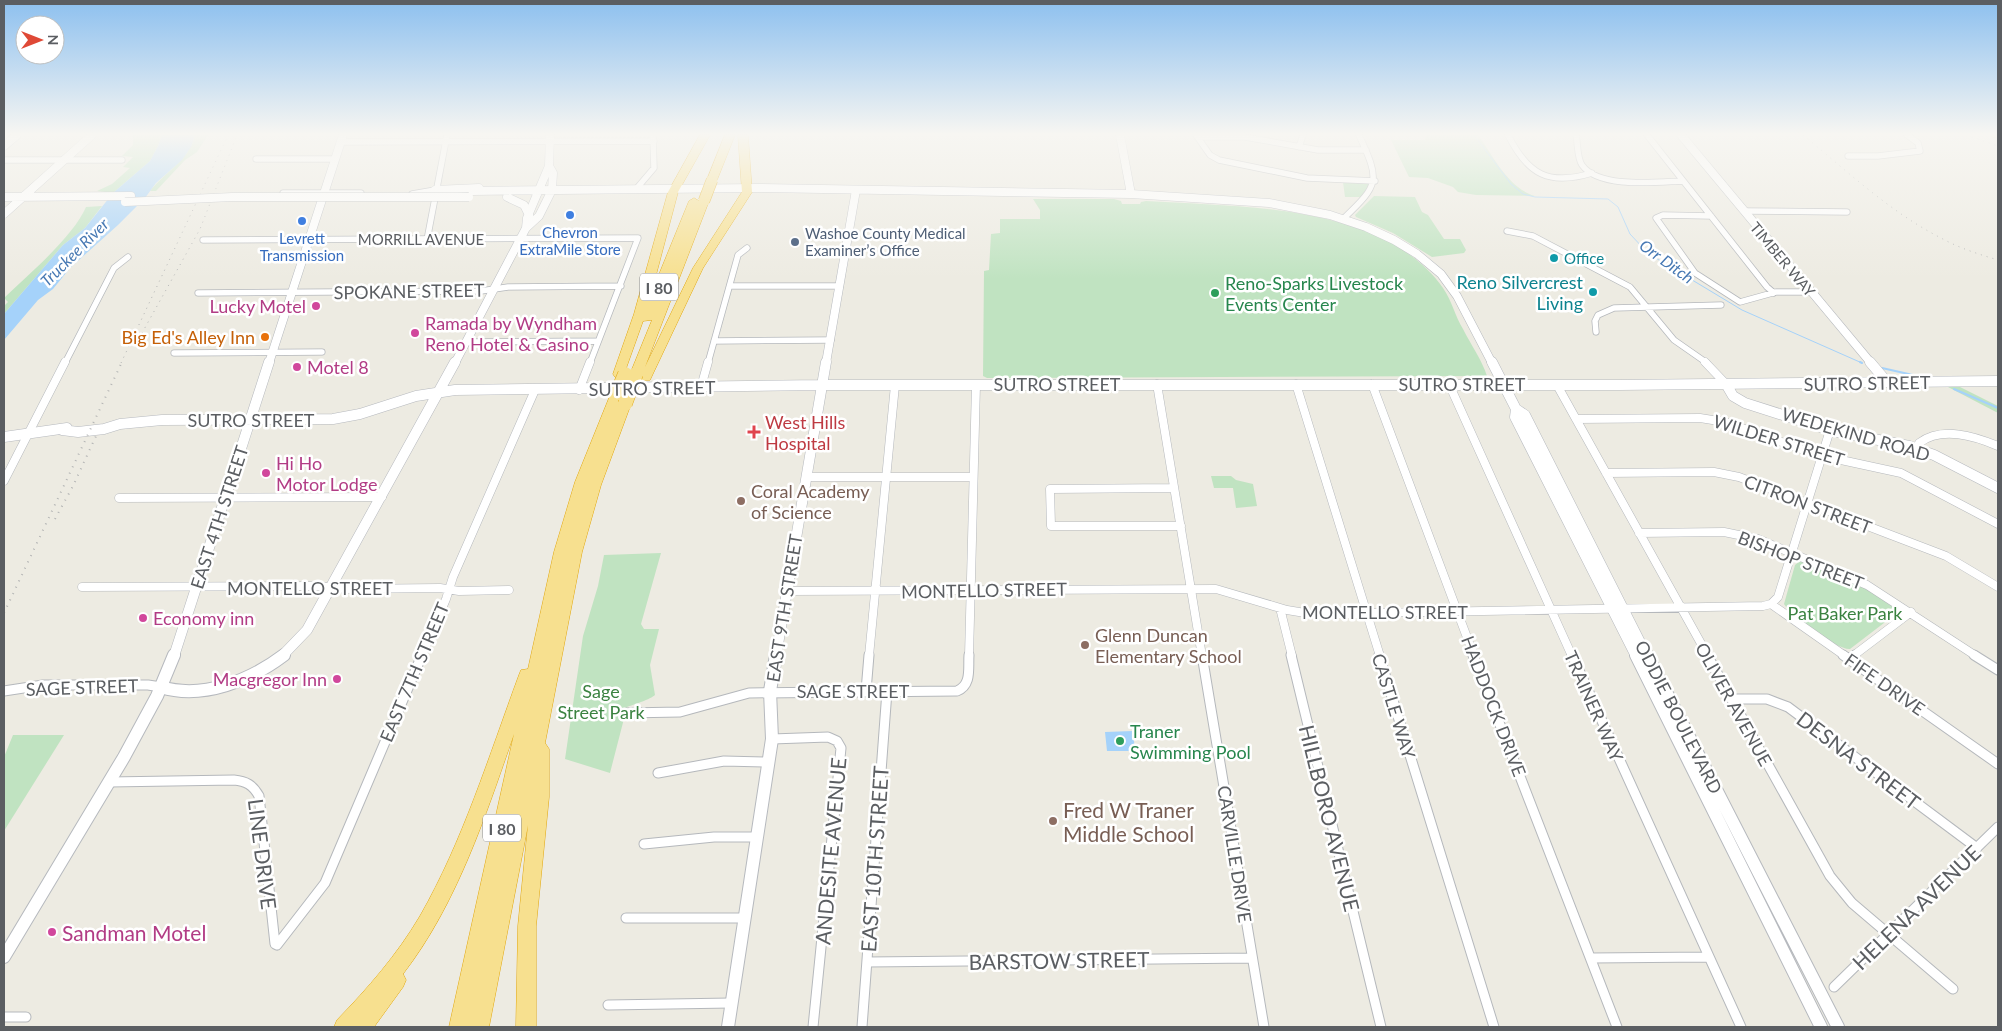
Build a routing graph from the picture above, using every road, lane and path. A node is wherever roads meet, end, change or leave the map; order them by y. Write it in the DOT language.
graph roads {
  1 [pos="38,183"];
  2 [pos="40,183"];
  3 [pos="328,183"];
  4 [pos="436,183"];
  5 [pos="537,183"];
  6 [pos="542,183"];
  7 [pos="552,183"];
  8 [pos="641,183"];
  9 [pos="678,183"];
  10 [pos="706,183"];
  11 [pos="747,183"];
  12 [pos="1129,183"];
  13 [pos="1375,183"];
  14 [pos="1686,183"];
  15 [pos="1721,183"];
  16 [pos="523,188"];
  17 [pos="637,188"];
  18 [pos="674,190"];
  19 [pos="748,190"];
  20 [pos="856,190"];
  21 [pos="283,193"];
  22 [pos="325,193"];
  23 [pos="434,193"];
  24 [pos="551,193"];
  25 [pos="470,194"];
  26 [pos="539,194"];
  27 [pos="1131,194"];
  28 [pos="4,197"];
  29 [pos="507,197"];
  30 [pos="63,198"];
  31 [pos="20,200"];
  32 [pos="4,203"];
  33 [pos="1744,211"];
  34 [pos="1848,212"];
  35 [pos="4,214"];
  36 [pos="529,215"];
  37 [pos="1711,216"];
  38 [pos="1343,219"];
  39 [pos="526,228"];
  40 [pos="1507,231"];
  41 [pos="521,238"];
  42 [pos="203,240"];
  43 [pos="310,240"];
  44 [pos="427,240"];
  45 [pos="747,248"];
  46 [pos="128,257"];
  47 [pos="621,286"];
  48 [pos="730,286"];
  49 [pos="840,286"];
  50 [pos="494,289"];
  51 [pos="1811,292"];
  52 [pos="198,293"];
  53 [pos="293,293"];
  54 [pos="1774,293"];
  55 [pos="1721,304"];
  56 [pos="1645,307"];
  57 [pos="1596,332"];
  58 [pos="831,340"];
  59 [pos="714,341"];
  60 [pos="466,342"];
  61 [pos="598,342"];
  62 [pos="322,352"];
  63 [pos="174,353"];
  64 [pos="274,353"];
  65 [pos="632,374"];
  66 [pos="1998,381"];
  67 [pos="1887,382"];
  68 [pos="1157,384"];
  69 [pos="1296,384"];
  70 [pos="1372,384"];
  71 [pos="1449,384"];
  72 [pos="1726,384"];
  73 [pos="1752,384"];
  74 [pos="821,385"];
  75 [pos="896,385"];
  76 [pos="976,385"];
  77 [pos="1504,385"];
  78 [pos="1557,385"];
  79 [pos="701,387"];
  80 [pos="535,390"];
  81 [pos="579,390"];
  82 [pos="440,392"];
  83 [pos="622,401"];
  84 [pos="1754,402"];
  85 [pos="1516,409"];
  86 [pos="1767,409"];
  87 [pos="1576,419"];
  88 [pos="250,420"];
  89 [pos="1830,430"];
  90 [pos="26,435"];
  91 [pos="4,437"];
  92 [pos="1998,446"];
  93 [pos="1918,449"];
  94 [pos="1822,456"];
  95 [pos="1606,474"];
  96 [pos="806,477"];
  97 [pos="886,477"];
  98 [pos="973,477"];
  99 [pos="4,481"];
  100 [pos="1174,488"];
  101 [pos="1998,488"];
  102 [pos="382,497"];
  103 [pos="119,498"];
  104 [pos="226,498"];
  105 [pos="1806,503"];
  106 [pos="1998,524"];
  107 [pos="1181,526"];
  108 [pos="1639,534"];
  109 [pos="1791,553"];
  110 [pos="82,587"];
  111 [pos="196,587"];
  112 [pos="331,587"];
  113 [pos="1998,587"];
  114 [pos="1191,588"];
  115 [pos="449,589"];
  116 [pos="509,590"];
  117 [pos="970,590"];
  118 [pos="787,591"];
  119 [pos="876,591"];
  120 [pos="1771,604"];
  121 [pos="1280,608"];
  122 [pos="1612,608"];
  123 [pos="1624,608"];
  124 [pos="1681,608"];
  125 [pos="1552,611"];
  126 [pos="1910,612"];
  127 [pos="1459,613"];
  128 [pos="1366,614"];
  129 [pos="544,630"];
  130 [pos="1849,659"];
  131 [pos="1998,670"];
  132 [pos="161,687"];
  133 [pos="866,691"];
  134 [pos="887,691"];
  135 [pos="4,692"];
  136 [pos="770,692"];
  137 [pos="1731,699"];
  138 [pos="626,713"];
  139 [pos="540,726"];
  140 [pos="772,739"];
  141 [pos="768,762"];
  142 [pos="1998,764"];
  143 [pos="658,773"];
  144 [pos="110,782"];
  145 [pos="1998,826"];
  146 [pos="756,837"];
  147 [pos="644,844"];
  148 [pos="1976,848"];
  149 [pos="626,918"];
  150 [pos="744,918"];
  151 [pos="425,924"];
  152 [pos="1888,934"];
  153 [pos="277,945"];
  154 [pos="4,957"];
  155 [pos="1709,957"];
  156 [pos="1252,958"];
  157 [pos="1591,958"];
  158 [pos="867,962"];
  159 [pos="1834,987"];
  160 [pos="1953,989"];
  161 [pos="731,1003"];
  162 [pos="608,1005"];
  163 [pos="4,1017"];
  164 [pos="26,1017"];
  165 [pos="344,1027"];
  166 [pos="362,1027"];
  167 [pos="459,1027"];
  168 [pos="479,1027"];
  169 [pos="526,1027"];
  170 [pos="728,1027"];
  171 [pos="813,1027"];
  172 [pos="862,1027"];
  173 [pos="1264,1027"];
  174 [pos="1381,1027"];
  175 [pos="1494,1027"];
  176 [pos="1617,1027"];
  177 [pos="1741,1027"];
  178 [pos="1821,1027"];
  179 [pos="1838,1027"];
  1 -- 31 [label="main road"];
  2 -- 30 [label="main road"];
  3 -- 22 [label="main road, EAST 4TH STREET"];
  4 -- 23 [label="street"];
  5 -- 16 [label="main road"];
  6 -- 26 [label="main road"];
  7 -- 24 [label="main road"];
  8 -- 17 [label="street"];
  9 -- 18 [label="highway"];
  10 -- 65 [label="highway, I 80, bridge"];
  11 -- 19 [label="highway"];
  12 -- 27 [label="main road"];
  13 -- 38 [label="street"];
  14 -- 37 [label="street"];
  15 -- 33 [label="main road, TIMBER WAY"];
  16 -- 23 [label="main road"];
  16 -- 26 [label="main road"];
  17 -- 18 [label="main road"];
  17 -- 24 [label="main road"];
  18 -- 19 [label="main road, ODDIE BOULEVARD"];
  18 -- 24 [label="main road"];
  18 -- 65 [label="highway"];
  19 -- 20 [label="main road, ODDIE BOULEVARD"];
  19 -- 65 [label="highway"];
  20 -- 27 [label="main road, ODDIE BOULEVARD"];
  20 -- 49 [label="main road, EAST 9TH STREET"];
  21 -- 22 [label="street"];
  22 -- 23 [label="street"];
  22 -- 43 [label="main road, EAST 4TH STREET"];
  23 -- 44 [label="street"];
  24 -- 26 [label="main road"];
  24 -- 39 [label="main road"];
  25 -- 26 [label="main road"];
  25 -- 29 [label="main road"];
  25 -- 30 [label="main road, bridge"];
  26 -- 29 [label="main road"];
  26 -- 36 [label="main road"];
  27 -- 38 [label="main road, ODDIE BOULEVARD"];
  28 -- 31 [label="main road"];
  29 -- 36 [label="main road"];
  30 -- 31 [label="main road"];
  31 -- 32 [label="main road"];
  31 -- 35 [label="main road"];
  33 -- 34 [label="street"];
  33 -- 51 [label="main road, TIMBER WAY"];
  36 -- 39 [label="main road"];
  37 -- 54 [label="street"];
  37 -- 54 [label="street"];
  38 -- 77 [label="main road, ODDIE BOULEVARD"];
  39 -- 41 [label="main road"];
  40 -- 56 [label="street, WEDEKIND ROAD"];
  41 -- 44 [label="street, MORRILL AVENUE"];
  41 -- 47 [label="street, MORRILL AVENUE"];
  41 -- 50 [label="main road"];
  42 -- 43 [label="street, MORRILL AVENUE"];
  43 -- 44 [label="street, MORRILL AVENUE"];
  43 -- 53 [label="main road, EAST 4TH STREET"];
  45 -- 48 [label="street"];
  46 -- 90 [label="street"];
  47 -- 50 [label="street, SPOKANE STREET"];
  47 -- 61 [label="street"];
  48 -- 49 [label="street"];
  48 -- 59 [label="street"];
  49 -- 58 [label="main road, EAST 9TH STREET"];
  50 -- 53 [label="street, SPOKANE STREET"];
  50 -- 60 [label="main road"];
  51 -- 54 [label="street"];
  51 -- 67 [label="main road, TIMBER WAY"];
  52 -- 53 [label="street, SPOKANE STREET"];
  53 -- 64 [label="main road, EAST 4TH STREET"];
  55 -- 56 [label="street"];
  56 -- 57 [label="street"];
  56 -- 72 [label="street, WEDEKIND ROAD"];
  58 -- 59 [label="street"];
  58 -- 74 [label="main road, EAST 9TH STREET"];
  59 -- 79 [label="street"];
  60 -- 61 [label="street"];
  60 -- 82 [label="main road"];
  61 -- 81 [label="street"];
  62 -- 64 [label="street"];
  63 -- 64 [label="street"];
  64 -- 88 [label="main road, EAST 4TH STREET"];
  65 -- 83 [label="highway"];
  65 -- 83 [label="highway, I 80, bridge"];
  66 -- 67 [label="main road, SUTRO STREET"];
  67 -- 73 [label="main road, SUTRO STREET"];
  68 -- 69 [label="main road, SUTRO STREET"];
  68 -- 76 [label="main road, SUTRO STREET"];
  68 -- 100 [label="street, CARVILLE DRIVE"];
  69 -- 70 [label="main road, SUTRO STREET"];
  69 -- 128 [label="street, CASTLE WAY"];
  70 -- 71 [label="main road, SUTRO STREET"];
  70 -- 127 [label="street, HADDOCK DRIVE"];
  71 -- 77 [label="main road, SUTRO STREET"];
  71 -- 125 [label="street, TRAINER WAY"];
  72 -- 73 [label="main road, SUTRO STREET"];
  72 -- 78 [label="main road, SUTRO STREET"];
  72 -- 84 [label="main road, WEDEKIND ROAD"];
  72 -- 86 [label="main road, WEDEKIND ROAD"];
  73 -- 84 [label="main road"];
  74 -- 75 [label="main road, SUTRO STREET"];
  74 -- 79 [label="main road, SUTRO STREET"];
  74 -- 96 [label="main road, EAST 9TH STREET"];
  75 -- 76 [label="main road, SUTRO STREET"];
  75 -- 97 [label="street"];
  76 -- 98 [label="street"];
  77 -- 78 [label="main road, SUTRO STREET"];
  77 -- 85 [label="main road, ODDIE BOULEVARD"];
  78 -- 87 [label="street, OLIVER AVENUE"];
  79 -- 81 [label="main road, SUTRO STREET"];
  80 -- 81 [label="main road, SUTRO STREET"];
  80 -- 82 [label="main road, SUTRO STREET"];
  80 -- 115 [label="street, EAST 7TH STREET"];
  82 -- 88 [label="main road, SUTRO STREET"];
  82 -- 102 [label="main road"];
  83 -- 129 [label="highway, I 80"];
  83 -- 139 [label="highway, I 80"];
  84 -- 86 [label="main road, WEDEKIND ROAD"];
  85 -- 122 [label="main road, ODDIE BOULEVARD"];
  85 -- 123 [label="main road, ODDIE BOULEVARD"];
  86 -- 89 [label="main road, WEDEKIND ROAD"];
  87 -- 94 [label="street, WILDER STREET"];
  87 -- 95 [label="street, OLIVER AVENUE"];
  88 -- 90 [label="main road, SUTRO STREET"];
  88 -- 104 [label="main road, EAST 4TH STREET"];
  89 -- 93 [label="main road, WEDEKIND ROAD"];
  89 -- 94 [label="street"];
  90 -- 91 [label="main road, SUTRO STREET"];
  90 -- 99 [label="street"];
  92 -- 93 [label="street"];
  93 -- 101 [label="main road, WEDEKIND ROAD"];
  94 -- 105 [label="street"];
  94 -- 106 [label="street, WILDER STREET"];
  95 -- 105 [label="street, CITRON STREET"];
  95 -- 108 [label="street, OLIVER AVENUE"];
  96 -- 97 [label="street"];
  96 -- 118 [label="main road, EAST 9TH STREET"];
  97 -- 98 [label="street"];
  97 -- 119 [label="street"];
  98 -- 117 [label="street"];
  100 -- 107 [label="street, CARVILLE DRIVE"];
  100 -- 107 [label="street"];
  102 -- 104 [label="street"];
  102 -- 112 [label="main road"];
  103 -- 104 [label="street"];
  104 -- 111 [label="main road, EAST 4TH STREET"];
  105 -- 109 [label="street"];
  105 -- 113 [label="street, CITRON STREET"];
  107 -- 114 [label="street, CARVILLE DRIVE"];
  108 -- 109 [label="street, BISHOP STREET"];
  108 -- 124 [label="street, OLIVER AVENUE"];
  109 -- 120 [label="street"];
  109 -- 126 [label="street, BISHOP STREET"];
  110 -- 111 [label="street, MONTELLO STREET"];
  111 -- 112 [label="street, MONTELLO STREET"];
  111 -- 132 [label="main road, EAST 4TH STREET"];
  112 -- 115 [label="street, MONTELLO STREET"];
  112 -- 132 [label="main road"];
  114 -- 117 [label="street, MONTELLO STREET"];
  114 -- 121 [label="street, MONTELLO STREET"];
  114 -- 156 [label="street, CARVILLE DRIVE"];
  115 -- 116 [label="street, MONTELLO STREET"];
  115 -- 153 [label="street, EAST 7TH STREET"];
  117 -- 119 [label="street, MONTELLO STREET"];
  117 -- 134 [label="street, SAGE STREET"];
  118 -- 119 [label="street, MONTELLO STREET"];
  118 -- 136 [label="main road, EAST 9TH STREET"];
  119 -- 133 [label="street"];
  120 -- 124 [label="street, MONTELLO STREET"];
  120 -- 130 [label="street, FIFE DRIVE"];
  121 -- 128 [label="street, MONTELLO STREET"];
  121 -- 174 [label="street, HILLBORO AVENUE"];
  122 -- 123 [label="street, MONTELLO STREET"];
  122 -- 125 [label="street, MONTELLO STREET"];
  122 -- 178 [label="main road, ODDIE BOULEVARD"];
  123 -- 124 [label="street, MONTELLO STREET"];
  123 -- 179 [label="main road, ODDIE BOULEVARD"];
  124 -- 137 [label="street, OLIVER AVENUE"];
  125 -- 127 [label="street, MONTELLO STREET"];
  125 -- 155 [label="street, TRAINER WAY"];
  126 -- 130 [label="street"];
  126 -- 131 [label="street, BISHOP STREET"];
  127 -- 128 [label="street, MONTELLO STREET"];
  127 -- 157 [label="street, HADDOCK DRIVE"];
  128 -- 175 [label="street, CASTLE WAY"];
  129 -- 151 [label="highway"];
  129 -- 167 [label="highway, I 80"];
  130 -- 142 [label="street, FIFE DRIVE"];
  132 -- 135 [label="street, SAGE STREET"];
  132 -- 144 [label="main road, EAST 4TH STREET"];
  133 -- 134 [label="street, SAGE STREET"];
  133 -- 136 [label="street, SAGE STREET"];
  134 -- 158 [label="street, EAST 10TH STREET"];
  136 -- 138 [label="street, SAGE STREET"];
  136 -- 140 [label="main road, EAST 9TH STREET"];
  137 -- 148 [label="street, DESNA STREET"];
  137 -- 152 [label="street, OLIVER AVENUE"];
  139 -- 168 [label="highway, I 80"];
  139 -- 169 [label="highway"];
  140 -- 141 [label="main road, EAST 9TH STREET"];
  140 -- 171 [label="street, ANDESITE AVENUE"];
  141 -- 143 [label="street"];
  141 -- 146 [label="main road, EAST 9TH STREET"];
  144 -- 153 [label="street, LINE DRIVE"];
  144 -- 154 [label="main road, EAST 4TH STREET"];
  145 -- 148 [label="street, HELENA AVENUE"];
  146 -- 147 [label="street"];
  146 -- 150 [label="main road, EAST 9TH STREET"];
  148 -- 152 [label="street, HELENA AVENUE"];
  149 -- 150 [label="street"];
  150 -- 161 [label="main road, EAST 9TH STREET"];
  151 -- 165 [label="highway"];
  151 -- 166 [label="highway"];
  152 -- 159 [label="street, HELENA AVENUE"];
  152 -- 160 [label="street, OLIVER AVENUE"];
  155 -- 157 [label="street"];
  155 -- 177 [label="street, TRAINER WAY"];
  156 -- 158 [label="street, BARSTOW STREET"];
  156 -- 173 [label="street, CARVILLE DRIVE"];
  157 -- 176 [label="street, HADDOCK DRIVE"];
  158 -- 172 [label="street, EAST 10TH STREET"];
  161 -- 162 [label="street"];
  161 -- 170 [label="main road, EAST 9TH STREET"];
  163 -- 164 [label="street"];
}
